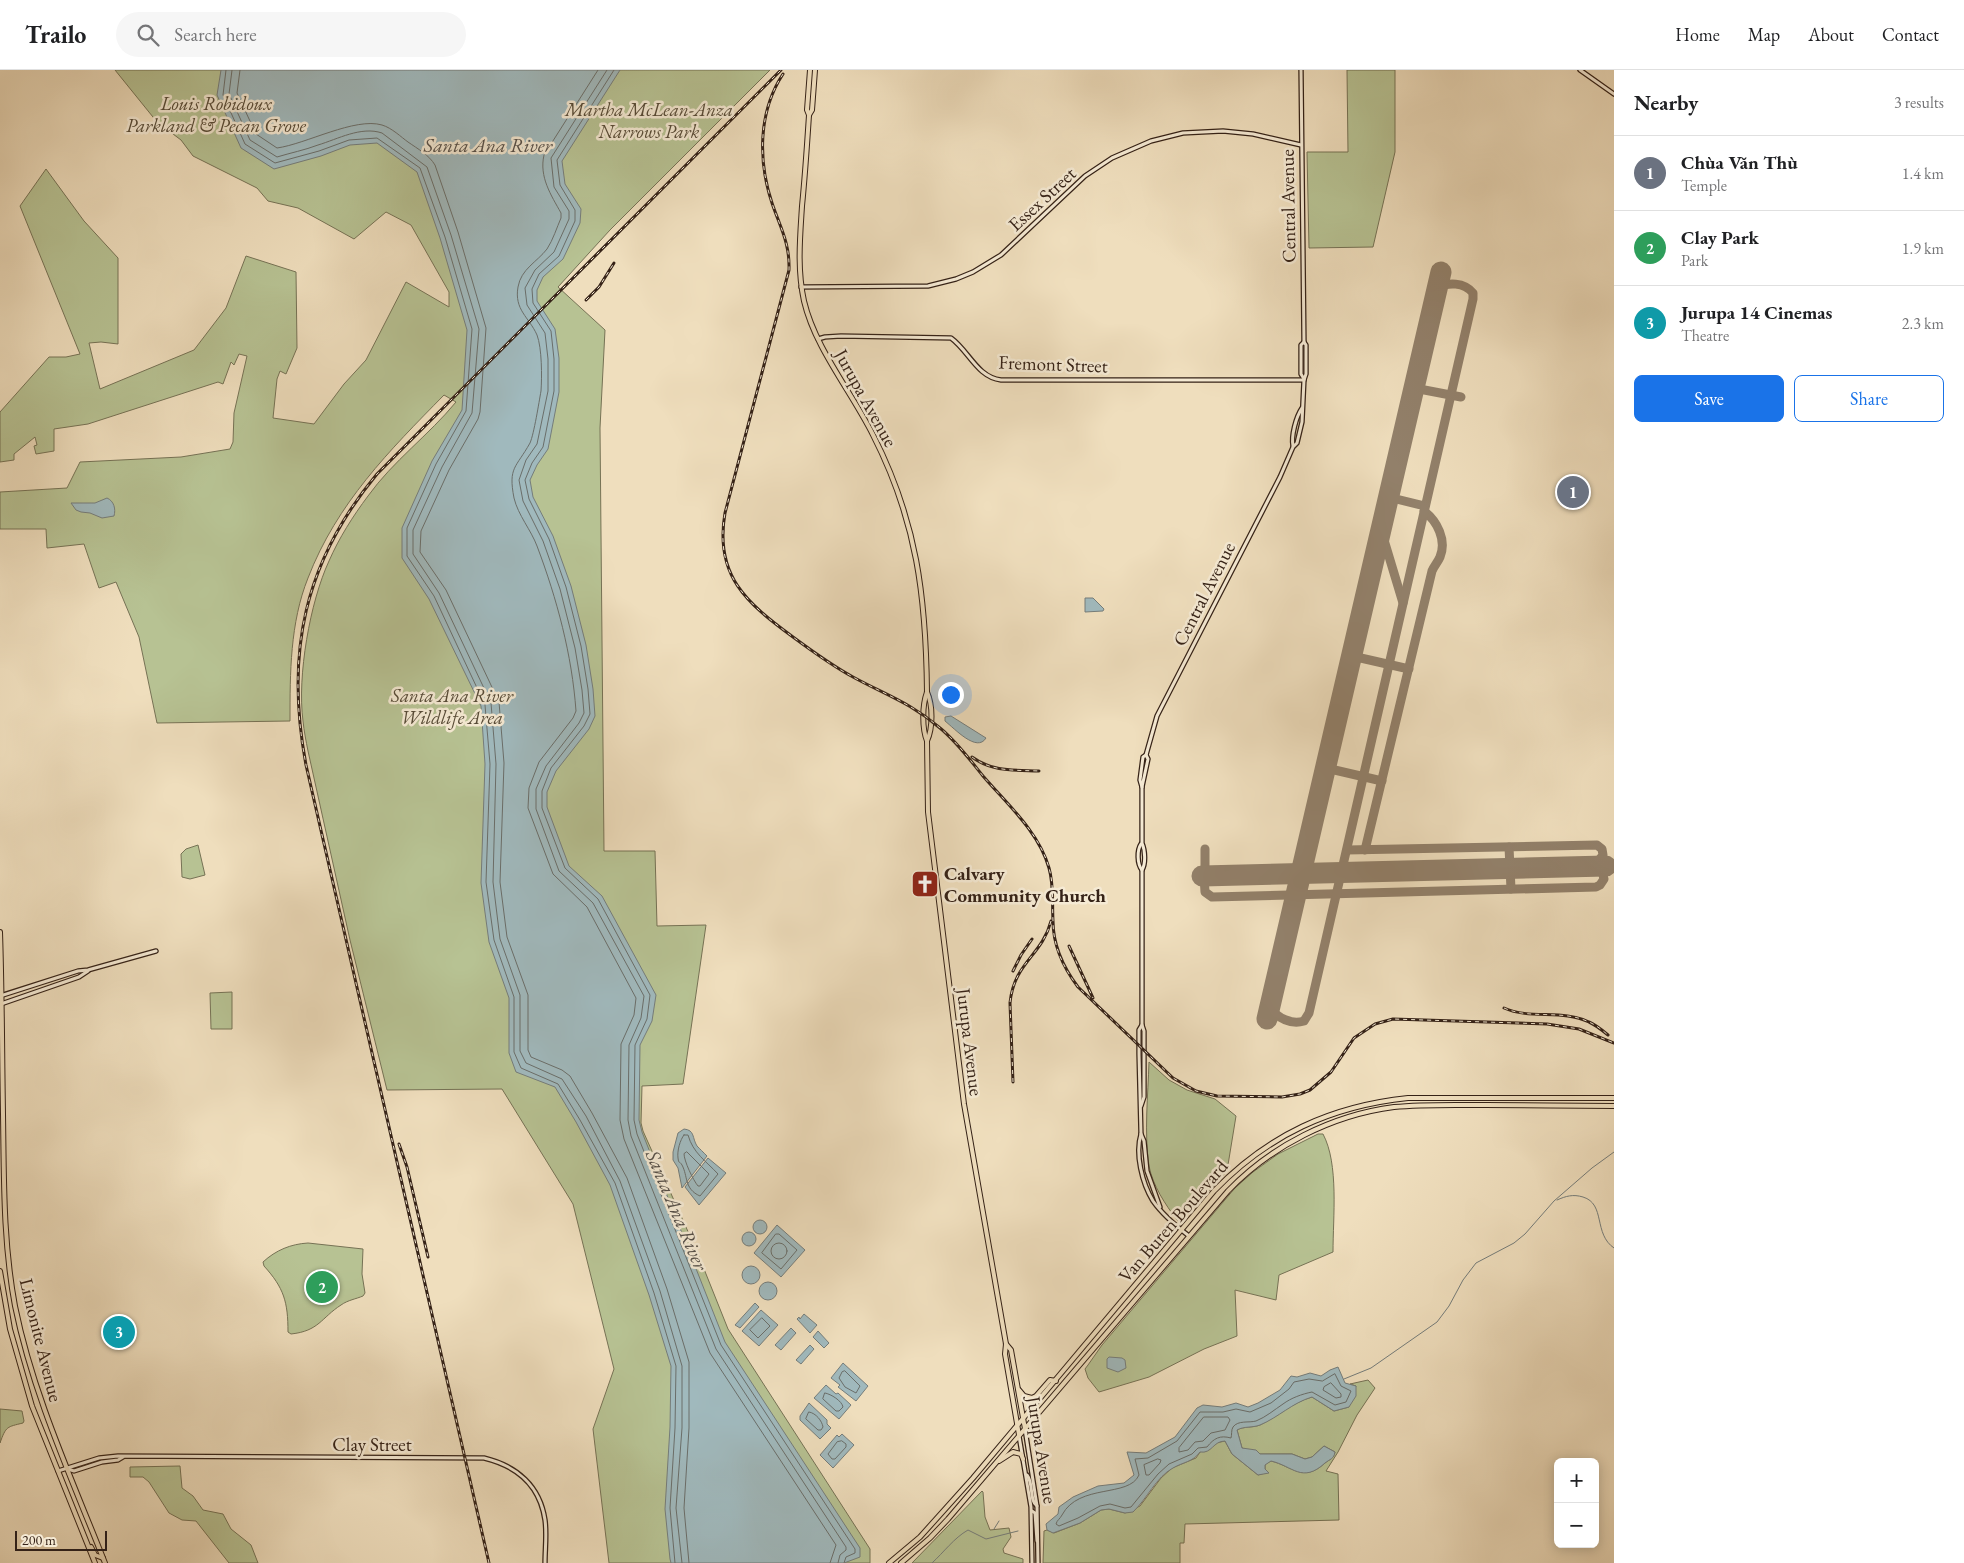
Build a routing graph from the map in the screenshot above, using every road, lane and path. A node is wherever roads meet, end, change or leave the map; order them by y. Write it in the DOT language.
graph roads {
  1 [pos="810,70"];
  2 [pos="815,70"];
  3 [pos="1301,70"];
  4 [pos="1580,70"];
  5 [pos="1614,94"];
  6 [pos="809,115"];
  7 [pos="1301,145"];
  8 [pos="801,287"];
  9 [pos="818,339"];
  10 [pos="1304,380"];
  11 [pos="0,932"];
  12 [pos="156,951"];
  13 [pos="88,970"];
  14 [pos="0,996"];
  15 [pos="0,1004"];
  16 [pos="1614,1098"];
  17 [pos="1614,1106"];
  18 [pos="1181,1230"];
  19 [pos="1189,1236"];
  20 [pos="0,1271"];
  21 [pos="1006,1344"];
  22 [pos="1056,1380"];
  23 [pos="1018,1390"];
  24 [pos="1023,1419"];
  25 [pos="1018,1425"];
  26 [pos="1025,1429"];
  27 [pos="1019,1435"];
  28 [pos="1023,1459"];
  29 [pos="995,1464"];
  30 [pos="67,1469"];
  31 [pos="58,1471"];
  32 [pos="1026,1474"];
  33 [pos="1037,1506"];
  34 [pos="1032,1511"];
  35 [pos="76,1517"];
  36 [pos="1039,1546"];
  37 [pos="104,1561"];
  38 [pos="95,1563"];
  39 [pos="545,1563"];
  40 [pos="889,1563"];
  41 [pos="901,1563"];
  42 [pos="1032,1563"];
  43 [pos="1038,1563"];
  1 -- 6 [label="main road, Jurupa Avenue"];
  2 -- 6 [label="main road, Jurupa Avenue"];
  3 -- 7 [label="main road, Central Avenue"];
  4 -- 5 [label="main road"];
  6 -- 8 [label="main road, Jurupa Avenue"];
  7 -- 8 [label="main road, Essex Street"];
  7 -- 10 [label="main road, Central Avenue"];
  8 -- 9 [label="main road, Jurupa Avenue"];
  9 -- 10 [label="main road, Fremont Street"];
  9 -- 21 [label="main road, Jurupa Avenue"];
  10 -- 18 [label="main road, Central Avenue"];
  11 -- 14 [label="main road, Limonite Avenue"];
  12 -- 13 [label="main road"];
  13 -- 14 [label="main road"];
  13 -- 15 [label="main road"];
  14 -- 15 [label="main road, Limonite Avenue"];
  15 -- 30 [label="main road, Limonite Avenue"];
  16 -- 18 [label="main road, Van Buren Boulevard"];
  17 -- 19 [label="main road, Van Buren Boulevard"];
  18 -- 19 [label="main road, Central Avenue"];
  18 -- 22 [label="main road, Van Buren Boulevard"];
  19 -- 26 [label="main road, Van Buren Boulevard"];
  20 -- 31 [label="main road, Limonite Avenue"];
  21 -- 23 [label="main road, Jurupa Avenue"];
  21 -- 25 [label="main road, Jurupa Avenue"];
  22 -- 23 [label="main road"];
  22 -- 24 [label="main road, Van Buren Boulevard"];
  23 -- 24 [label="main road, Jurupa Avenue"];
  24 -- 25 [label="main road, Van Buren Boulevard"];
  24 -- 26 [label="main road, Jurupa Avenue"];
  25 -- 27 [label="main road, Jurupa Avenue"];
  25 -- 40 [label="main road, Van Buren Boulevard"];
  26 -- 27 [label="main road, Van Buren Boulevard"];
  26 -- 33 [label="main road, Jurupa Avenue"];
  27 -- 28 [label="main road, Jurupa Avenue"];
  27 -- 29 [label="main road, Van Buren Boulevard"];
  28 -- 29 [label="main road"];
  28 -- 32 [label="main road, Jurupa Avenue"];
  29 -- 41 [label="main road, Van Buren Boulevard"];
  30 -- 31 [label="main road, Clay Street"];
  30 -- 37 [label="main road, Limonite Avenue"];
  30 -- 39 [label="main road, Clay Street"];
  31 -- 35 [label="main road, Limonite Avenue"];
  32 -- 33 [label="main road"];
  32 -- 34 [label="main road, Jurupa Avenue"];
  33 -- 36 [label="main road, Jurupa Avenue"];
  34 -- 36 [label="main road"];
  34 -- 42 [label="main road, Jurupa Avenue"];
  35 -- 37 [label="main road"];
  35 -- 38 [label="main road, Limonite Avenue"];
  36 -- 43 [label="main road, Jurupa Avenue"];
}
